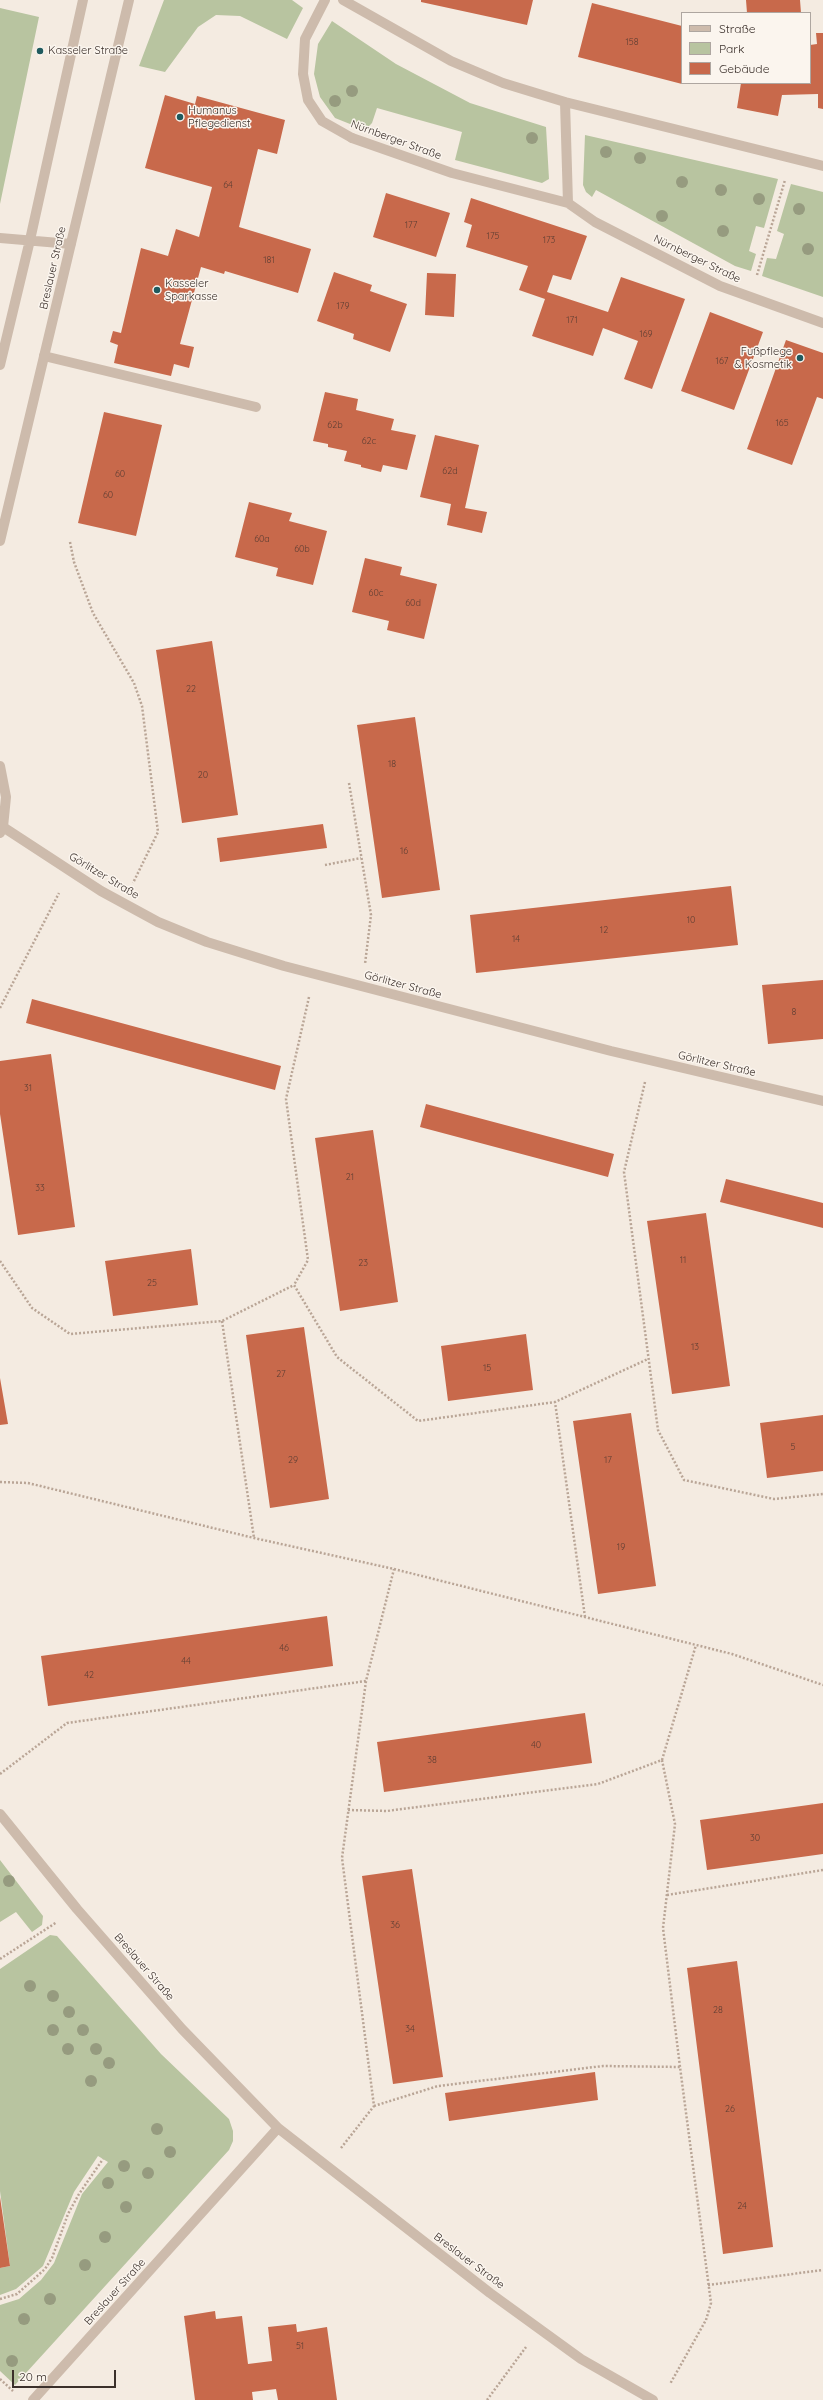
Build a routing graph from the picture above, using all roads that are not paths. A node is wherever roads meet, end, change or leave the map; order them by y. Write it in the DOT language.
graph roads {
  1 [pos="83,0"];
  2 [pos="130,0"];
  3 [pos="325,0"];
  4 [pos="343,0"];
  5 [pos="565,102"];
  6 [pos="823,166"];
  7 [pos="568,203"];
  8 [pos="0,238"];
  9 [pos="30,240"];
  10 [pos="71,244"];
  11 [pos="823,323"];
  12 [pos="44,356"];
  13 [pos="0,365"];
  14 [pos="256,407"];
  15 [pos="0,541"];
  16 [pos="0,766"];
  17 [pos="2,830"];
  18 [pos="823,1101"];
  19 [pos="0,1814"];
  20 [pos="278,2128"];
  21 [pos="33,2400"];
  22 [pos="653,2400"];
  1 -- 9 [label="street"];
  2 -- 10 [label="street, Breslauer Straße"];
  3 -- 7 [label="street, Nürnberger Straße"];
  4 -- 5 [label="street"];
  5 -- 6 [label="street"];
  5 -- 7 [label="street"];
  7 -- 11 [label="street, Nürnberger Straße"];
  8 -- 9 [label="street"];
  9 -- 10 [label="street"];
  9 -- 13 [label="street"];
  10 -- 12 [label="street, Breslauer Straße"];
  12 -- 14 [label="street"];
  12 -- 15 [label="street, Breslauer Straße"];
  16 -- 17 [label="street"];
  17 -- 18 [label="street, Görlitzer Straße"];
  19 -- 20 [label="street, Breslauer Straße"];
  20 -- 21 [label="street, Breslauer Straße"];
  20 -- 22 [label="street, Breslauer Straße"];
}
